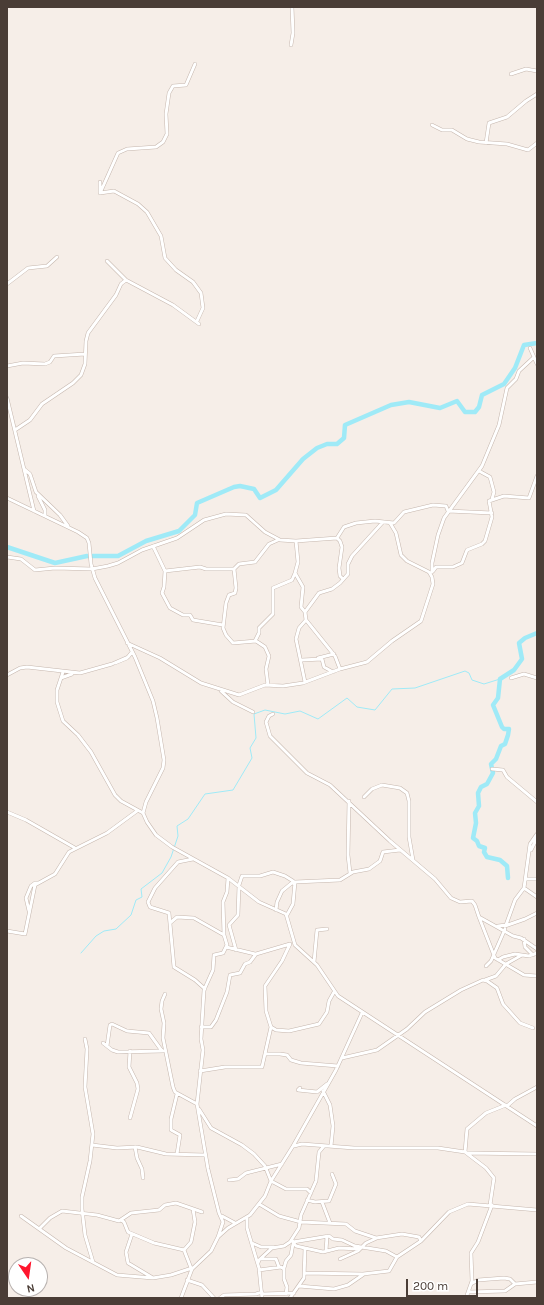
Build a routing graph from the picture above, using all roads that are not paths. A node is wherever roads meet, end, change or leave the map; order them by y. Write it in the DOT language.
graph roads {
  1 [pos="292,7"];
  2 [pos="291,45"];
  3 [pos="195,64"];
  4 [pos="537,71"];
  5 [pos="511,74"];
  6 [pos="537,94"];
  7 [pos="432,125"];
  8 [pos="537,142"];
  9 [pos="486,143"];
  10 [pos="100,182"];
  11 [pos="100,193"];
  12 [pos="58,257"];
  13 [pos="107,261"];
  14 [pos="126,280"];
  15 [pos="7,284"];
  16 [pos="530,348"];
  17 [pos="85,354"];
  18 [pos="533,358"];
  19 [pos="537,364"];
  20 [pos="7,366"];
  21 [pos="7,398"];
  22 [pos="15,430"];
  23 [pos="24,468"];
  24 [pos="479,471"];
  25 [pos="537,476"];
  26 [pos="36,492"];
  27 [pos="7,498"];
  28 [pos="492,499"];
  29 [pos="34,511"];
  30 [pos="448,511"];
  31 [pos="492,513"];
  32 [pos="45,516"];
  33 [pos="383,522"];
  34 [pos="390,523"];
  35 [pos="69,528"];
  36 [pos="337,538"];
  37 [pos="280,540"];
  38 [pos="296,541"];
  39 [pos="153,546"];
  40 [pos="7,557"];
  41 [pos="92,569"];
  42 [pos="234,569"];
  43 [pos="165,571"];
  44 [pos="295,573"];
  45 [pos="432,573"];
  46 [pos="343,579"];
  47 [pos="305,612"];
  48 [pos="306,620"];
  49 [pos="223,625"];
  50 [pos="255,641"];
  51 [pos="127,643"];
  52 [pos="132,652"];
  53 [pos="334,654"];
  54 [pos="315,659"];
  55 [pos="302,660"];
  56 [pos="340,669"];
  57 [pos="63,672"];
  58 [pos="333,672"];
  59 [pos="80,673"];
  60 [pos="7,675"];
  61 [pos="62,678"];
  62 [pos="511,678"];
  63 [pos="537,678"];
  64 [pos="305,682"];
  65 [pos="268,685"];
  66 [pos="220,690"];
  67 [pos="253,712"];
  68 [pos="273,714"];
  69 [pos="492,769"];
  70 [pos="364,797"];
  71 [pos="349,801"];
  72 [pos="537,802"];
  73 [pos="137,811"];
  74 [pos="7,812"];
  75 [pos="143,813"];
  76 [pos="537,834"];
  77 [pos="537,838"];
  78 [pos="75,848"];
  79 [pos="400,850"];
  80 [pos="529,853"];
  81 [pos="194,859"];
  82 [pos="413,860"];
  83 [pos="350,873"];
  84 [pos="228,878"];
  85 [pos="526,879"];
  86 [pos="537,879"];
  87 [pos="38,883"];
  88 [pos="294,883"];
  89 [pos="238,885"];
  90 [pos="524,888"];
  91 [pos="537,897"];
  92 [pos="276,910"];
  93 [pos="29,912"];
  94 [pos="169,912"];
  95 [pos="537,913"];
  96 [pos="287,915"];
  97 [pos="178,917"];
  98 [pos="479,917"];
  99 [pos="170,923"];
  100 [pos="496,926"];
  101 [pos="506,926"];
  102 [pos="327,929"];
  103 [pos="504,930"];
  104 [pos="7,931"];
  105 [pos="224,934"];
  106 [pos="524,939"];
  107 [pos="291,943"];
  108 [pos="226,947"];
  109 [pos="537,949"];
  110 [pos="236,950"];
  111 [pos="256,954"];
  112 [pos="494,954"];
  113 [pos="535,954"];
  114 [pos="522,956"];
  115 [pos="498,960"];
  116 [pos="314,962"];
  117 [pos="506,964"];
  118 [pos="486,966"];
  119 [pos="537,976"];
  120 [pos="485,980"];
  121 [pos="205,989"];
  122 [pos="334,992"];
  123 [pos="165,994"];
  124 [pos="362,1013"];
  125 [pos="201,1027"];
  126 [pos="272,1028"];
  127 [pos="533,1028"];
  128 [pos="398,1035"];
  129 [pos="84,1039"];
  130 [pos="102,1043"];
  131 [pos="107,1046"];
  132 [pos="130,1051"];
  133 [pos="163,1051"];
  134 [pos="265,1054"];
  135 [pos="341,1058"];
  136 [pos="338,1066"];
  137 [pos="200,1071"];
  138 [pos="328,1083"];
  139 [pos="537,1087"];
  140 [pos="300,1088"];
  141 [pos="323,1091"];
  142 [pos="177,1094"];
  143 [pos="506,1105"];
  144 [pos="197,1106"];
  145 [pos="130,1118"];
  146 [pos="537,1126"];
  147 [pos="298,1138"];
  148 [pos="302,1144"];
  149 [pos="92,1145"];
  150 [pos="324,1145"];
  151 [pos="293,1146"];
  152 [pos="330,1146"];
  153 [pos="135,1147"];
  154 [pos="466,1153"];
  155 [pos="177,1154"];
  156 [pos="537,1154"];
  157 [pos="205,1155"];
  158 [pos="282,1164"];
  159 [pos="267,1167"];
  160 [pos="332,1174"];
  161 [pos="143,1178"];
  162 [pos="229,1180"];
  163 [pos="271,1181"];
  164 [pos="311,1193"];
  165 [pos="308,1200"];
  166 [pos="322,1202"];
  167 [pos="258,1204"];
  168 [pos="491,1205"];
  169 [pos="193,1209"];
  170 [pos="537,1210"];
  171 [pos="202,1212"];
  172 [pos="82,1213"];
  173 [pos="220,1215"];
  174 [pos="21,1216"];
  175 [pos="247,1217"];
  176 [pos="121,1220"];
  177 [pos="301,1222"];
  178 [pos="235,1223"];
  179 [pos="330,1223"];
  180 [pos="40,1228"];
  181 [pos="132,1234"];
  182 [pos="327,1236"];
  183 [pos="218,1237"];
  184 [pos="378,1238"];
  185 [pos="421,1241"];
  186 [pos="293,1242"];
  187 [pos="252,1244"];
  188 [pos="274,1247"];
  189 [pos="305,1248"];
  190 [pos="361,1248"];
  191 [pos="184,1250"];
  192 [pos="326,1251"];
  193 [pos="397,1257"];
  194 [pos="260,1259"];
  195 [pos="340,1259"];
  196 [pos="93,1262"];
  197 [pos="258,1263"];
  198 [pos="279,1267"];
  199 [pos="192,1268"];
  200 [pos="284,1269"];
  201 [pos="259,1270"];
  202 [pos="304,1273"];
  203 [pos="364,1274"];
  204 [pos="152,1278"];
  205 [pos="187,1280"];
  206 [pos="537,1282"];
  207 [pos="471,1284"];
  208 [pos="514,1284"];
  209 [pos="299,1286"];
  210 [pos="469,1292"];
  211 [pos="294,1293"];
  212 [pos="286,1294"];
  213 [pos="262,1295"];
  214 [pos="181,1298"];
  215 [pos="214,1298"];
  216 [pos="220,1298"];
  217 [pos="290,1298"];
  218 [pos="466,1298"];
  1 -- 2 [label="street"];
  3 -- 11 [label="street"];
  4 -- 5 [label="street"];
  6 -- 9 [label="street"];
  7 -- 9 [label="street"];
  8 -- 9 [label="street"];
  10 -- 11 [label="street"];
  11 -- 14 [label="street"];
  12 -- 15 [label="street"];
  13 -- 14 [label="street"];
  14 -- 17 [label="street"];
  16 -- 18 [label="street"];
  17 -- 20 [label="street"];
  17 -- 22 [label="street"];
  18 -- 19 [label="street"];
  18 -- 24 [label="street"];
  21 -- 22 [label="street"];
  22 -- 23 [label="street"];
  23 -- 26 [label="street"];
  23 -- 29 [label="street"];
  24 -- 28 [label="street"];
  24 -- 30 [label="street"];
  25 -- 28 [label="street"];
  26 -- 32 [label="street"];
  26 -- 35 [label="street"];
  27 -- 29 [label="street"];
  28 -- 31 [label="street"];
  29 -- 32 [label="street"];
  30 -- 31 [label="street"];
  30 -- 34 [label="street"];
  30 -- 45 [label="street"];
  31 -- 45 [label="street"];
  32 -- 35 [label="street"];
  33 -- 34 [label="street"];
  33 -- 36 [label="street"];
  33 -- 46 [label="street"];
  34 -- 45 [label="street"];
  35 -- 41 [label="street"];
  36 -- 38 [label="street"];
  36 -- 46 [label="street"];
  37 -- 38 [label="street"];
  37 -- 39 [label="street"];
  37 -- 42 [label="street"];
  38 -- 44 [label="street"];
  39 -- 41 [label="street"];
  39 -- 43 [label="street"];
  40 -- 41 [label="street"];
  41 -- 51 [label="street"];
  42 -- 43 [label="street"];
  42 -- 49 [label="street"];
  43 -- 49 [label="street"];
  44 -- 47 [label="street"];
  44 -- 50 [label="street"];
  45 -- 56 [label="street"];
  46 -- 47 [label="street"];
  47 -- 48 [label="street"];
  48 -- 53 [label="street"];
  48 -- 55 [label="street"];
  49 -- 50 [label="street"];
  50 -- 65 [label="street"];
  51 -- 52 [label="street"];
  51 -- 66 [label="street"];
  52 -- 59 [label="street"];
  52 -- 75 [label="street"];
  53 -- 54 [label="street"];
  53 -- 56 [label="street"];
  54 -- 55 [label="street"];
  54 -- 58 [label="street"];
  55 -- 64 [label="street"];
  56 -- 58 [label="street"];
  57 -- 59 [label="street"];
  57 -- 60 [label="street"];
  57 -- 61 [label="street"];
  58 -- 64 [label="street"];
  59 -- 61 [label="street"];
  61 -- 73 [label="street"];
  62 -- 63 [label="street"];
  64 -- 65 [label="street"];
  65 -- 66 [label="street"];
  66 -- 67 [label="street"];
  68 -- 71 [label="street"];
  69 -- 72 [label="street"];
  70 -- 82 [label="street"];
  71 -- 79 [label="street"];
  71 -- 83 [label="street"];
  73 -- 75 [label="street"];
  73 -- 78 [label="street"];
  74 -- 78 [label="street"];
  75 -- 81 [label="street"];
  76 -- 80 [label="street"];
  77 -- 80 [label="street"];
  78 -- 87 [label="street"];
  79 -- 82 [label="street"];
  79 -- 83 [label="street"];
  80 -- 85 [label="street"];
  81 -- 84 [label="street"];
  81 -- 94 [label="street"];
  82 -- 98 [label="street"];
  83 -- 88 [label="street"];
  84 -- 89 [label="street"];
  84 -- 105 [label="street"];
  85 -- 86 [label="street"];
  85 -- 90 [label="street"];
  87 -- 93 [label="street"];
  87 -- 93 [label="street"];
  88 -- 89 [label="street"];
  88 -- 92 [label="street"];
  88 -- 96 [label="street"];
  89 -- 92 [label="street"];
  89 -- 110 [label="street"];
  90 -- 91 [label="street"];
  90 -- 101 [label="street"];
  92 -- 96 [label="street"];
  93 -- 104 [label="street"];
  94 -- 97 [label="street"];
  94 -- 99 [label="street"];
  95 -- 101 [label="street"];
  96 -- 107 [label="street"];
  97 -- 99 [label="street"];
  97 -- 105 [label="street"];
  98 -- 100 [label="street"];
  98 -- 112 [label="street"];
  99 -- 121 [label="street"];
  100 -- 101 [label="street"];
  100 -- 103 [label="street"];
  101 -- 103 [label="street"];
  102 -- 116 [label="street"];
  103 -- 106 [label="street"];
  103 -- 112 [label="street"];
  105 -- 108 [label="street"];
  106 -- 109 [label="street"];
  106 -- 113 [label="street"];
  107 -- 111 [label="street"];
  107 -- 116 [label="street"];
  107 -- 126 [label="street"];
  108 -- 110 [label="street"];
  108 -- 121 [label="street"];
  110 -- 111 [label="street"];
  111 -- 125 [label="street"];
  112 -- 115 [label="street"];
  112 -- 118 [label="street"];
  113 -- 114 [label="street"];
  114 -- 115 [label="street"];
  114 -- 117 [label="street"];
  115 -- 117 [label="street"];
  116 -- 122 [label="street"];
  117 -- 119 [label="street"];
  117 -- 120 [label="street"];
  120 -- 127 [label="street"];
  120 -- 128 [label="street"];
  121 -- 125 [label="street"];
  122 -- 124 [label="street"];
  122 -- 126 [label="street"];
  123 -- 133 [label="street"];
  124 -- 128 [label="street"];
  124 -- 135 [label="street"];
  125 -- 137 [label="street"];
  126 -- 134 [label="street"];
  128 -- 135 [label="street"];
  128 -- 143 [label="street"];
  129 -- 149 [label="street"];
  130 -- 131 [label="street"];
  131 -- 132 [label="street"];
  131 -- 133 [label="street"];
  132 -- 133 [label="street"];
  132 -- 145 [label="street"];
  133 -- 142 [label="street"];
  134 -- 136 [label="street"];
  134 -- 137 [label="street"];
  135 -- 136 [label="street"];
  136 -- 138 [label="street"];
  137 -- 144 [label="street"];
  138 -- 140 [label="street"];
  138 -- 141 [label="street"];
  139 -- 143 [label="street"];
  141 -- 147 [label="street"];
  141 -- 152 [label="street"];
  142 -- 144 [label="street"];
  142 -- 155 [label="street"];
  143 -- 146 [label="street"];
  143 -- 154 [label="street"];
  144 -- 157 [label="street"];
  144 -- 159 [label="street"];
  147 -- 148 [label="street"];
  147 -- 151 [label="street"];
  148 -- 150 [label="street"];
  148 -- 151 [label="street"];
  149 -- 153 [label="street"];
  149 -- 172 [label="street"];
  150 -- 152 [label="street"];
  150 -- 164 [label="street"];
  151 -- 158 [label="street"];
  152 -- 154 [label="street"];
  153 -- 155 [label="street"];
  153 -- 161 [label="street"];
  154 -- 156 [label="street"];
  154 -- 168 [label="street"];
  155 -- 157 [label="street"];
  157 -- 173 [label="street"];
  158 -- 159 [label="street"];
  158 -- 163 [label="street"];
  159 -- 162 [label="street"];
  159 -- 163 [label="street"];
  160 -- 166 [label="street"];
  163 -- 164 [label="street"];
  163 -- 167 [label="street"];
  164 -- 165 [label="street"];
  165 -- 166 [label="street"];
  165 -- 177 [label="street"];
  166 -- 179 [label="street"];
  167 -- 175 [label="street"];
  167 -- 177 [label="street"];
  168 -- 170 [label="street"];
  168 -- 185 [label="street"];
  168 -- 207 [label="street"];
  169 -- 171 [label="street"];
  169 -- 176 [label="street"];
  169 -- 191 [label="street"];
  172 -- 176 [label="street"];
  172 -- 180 [label="street"];
  172 -- 196 [label="street"];
  173 -- 178 [label="street"];
  173 -- 183 [label="street"];
  174 -- 180 [label="street"];
  175 -- 178 [label="street"];
  175 -- 187 [label="street"];
  176 -- 181 [label="street"];
  177 -- 179 [label="street"];
  177 -- 186 [label="street"];
  178 -- 183 [label="street"];
  179 -- 184 [label="street"];
  180 -- 196 [label="street"];
  181 -- 191 [label="street"];
  181 -- 204 [label="street"];
  182 -- 186 [label="street"];
  182 -- 190 [label="street"];
  182 -- 192 [label="street"];
  183 -- 199 [label="street"];
  184 -- 185 [label="street"];
  184 -- 190 [label="street"];
  185 -- 193 [label="street"];
  186 -- 188 [label="street"];
  186 -- 189 [label="street"];
  186 -- 200 [label="street"];
  187 -- 188 [label="street"];
  187 -- 197 [label="street"];
  188 -- 194 [label="street"];
  189 -- 192 [label="street"];
  189 -- 202 [label="street"];
  190 -- 192 [label="street"];
  190 -- 193 [label="street"];
  190 -- 195 [label="street"];
  191 -- 199 [label="street"];
  193 -- 203 [label="street"];
  194 -- 197 [label="street"];
  194 -- 198 [label="street"];
  196 -- 204 [label="street"];
  197 -- 201 [label="street"];
  198 -- 200 [label="street"];
  198 -- 201 [label="street"];
  199 -- 204 [label="street"];
  199 -- 205 [label="street"];
  200 -- 212 [label="street"];
  201 -- 213 [label="street"];
  202 -- 203 [label="street"];
  202 -- 209 [label="street"];
  203 -- 209 [label="street"];
  205 -- 214 [label="street"];
  205 -- 215 [label="street"];
  206 -- 208 [label="street"];
  207 -- 208 [label="street"];
  207 -- 210 [label="street"];
  208 -- 210 [label="street"];
  209 -- 211 [label="street"];
  210 -- 218 [label="street"];
  211 -- 212 [label="street"];
  211 -- 217 [label="street"];
  212 -- 213 [label="street"];
  213 -- 216 [label="street"];
}
